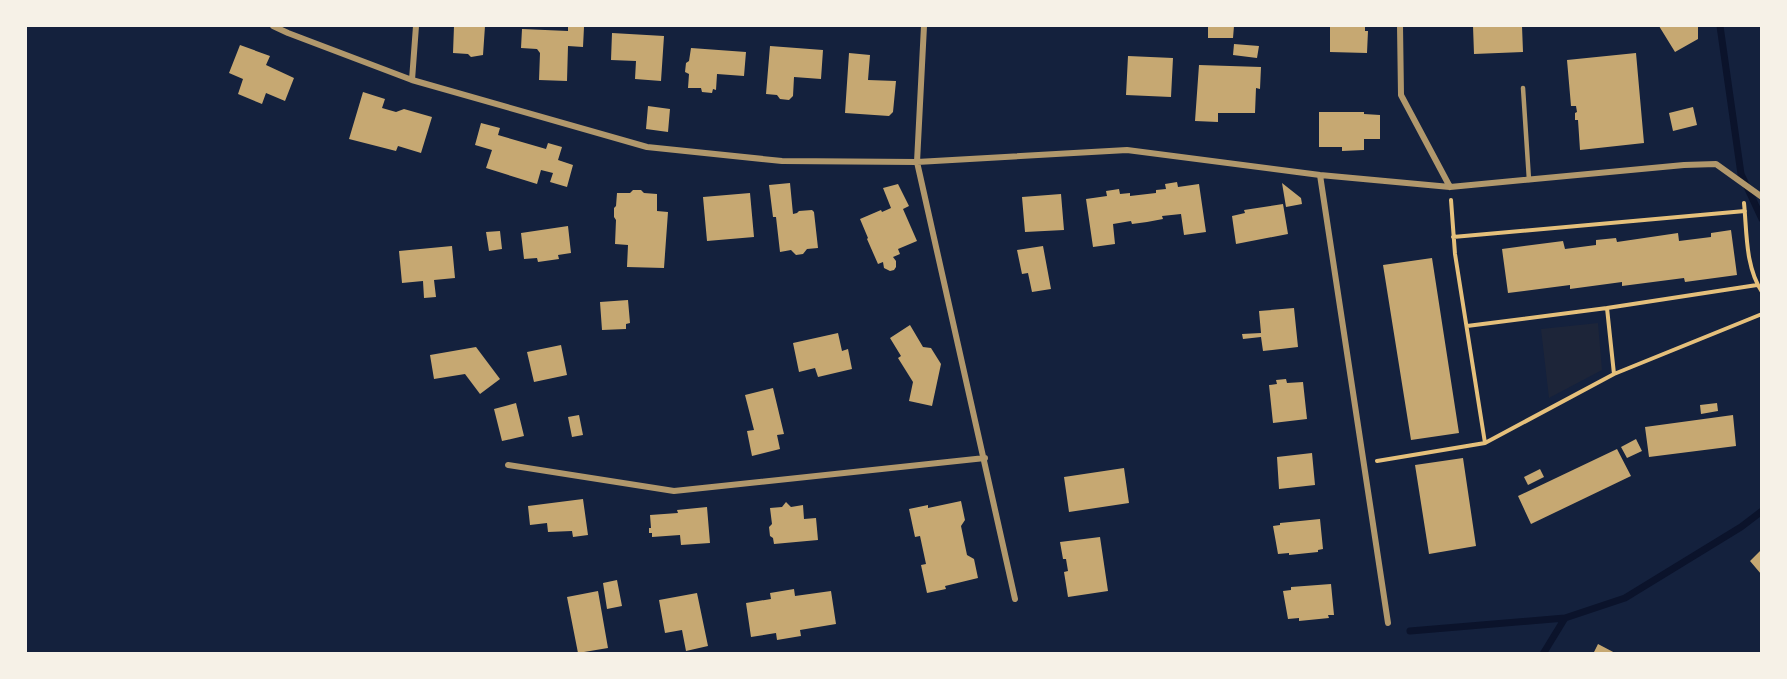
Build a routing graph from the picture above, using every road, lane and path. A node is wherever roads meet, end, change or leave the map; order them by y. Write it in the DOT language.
graph roads {
  1 [pos="273,26"];
  2 [pos="416,26"];
  3 [pos="924,26"];
  4 [pos="1400,26"];
  5 [pos="412,80"];
  6 [pos="1522,88"];
  7 [pos="917,162"];
  8 [pos="1320,175"];
  9 [pos="1529,180"];
  10 [pos="1742,183"];
  11 [pos="1450,187"];
  12 [pos="1761,197"];
  13 [pos="1745,211"];
  14 [pos="1453,237"];
  15 [pos="1757,285"];
  16 [pos="1761,292"];
  17 [pos="1607,308"];
  18 [pos="1761,314"];
  19 [pos="1467,326"];
  20 [pos="1614,374"];
  21 [pos="1485,443"];
  22 [pos="985,458"];
  23 [pos="1364,463"];
  24 [pos="508,465"];
  25 [pos="1015,598"];
  26 [pos="1388,623"];
  1 -- 5 [label="street"];
  2 -- 5 [label="street"];
  3 -- 7 [label="street"];
  4 -- 11 [label="street"];
  5 -- 7 [label="street"];
  6 -- 9 [label="lane"];
  7 -- 8 [label="street"];
  7 -- 22 [label="street"];
  8 -- 11 [label="street"];
  8 -- 23 [label="street"];
  9 -- 10 [label="street"];
  9 -- 11 [label="street"];
  10 -- 12 [label="street"];
  10 -- 13 [label="path"];
  11 -- 14 [label="path"];
  13 -- 14 [label="path"];
  13 -- 15 [label="path"];
  14 -- 19 [label="path"];
  15 -- 16 [label="path"];
  15 -- 17 [label="path"];
  17 -- 19 [label="path"];
  17 -- 20 [label="path"];
  18 -- 20 [label="path"];
  19 -- 21 [label="path"];
  20 -- 21 [label="path"];
  21 -- 23 [label="path"];
  22 -- 24 [label="street"];
  22 -- 25 [label="street"];
  23 -- 26 [label="street"];
}
